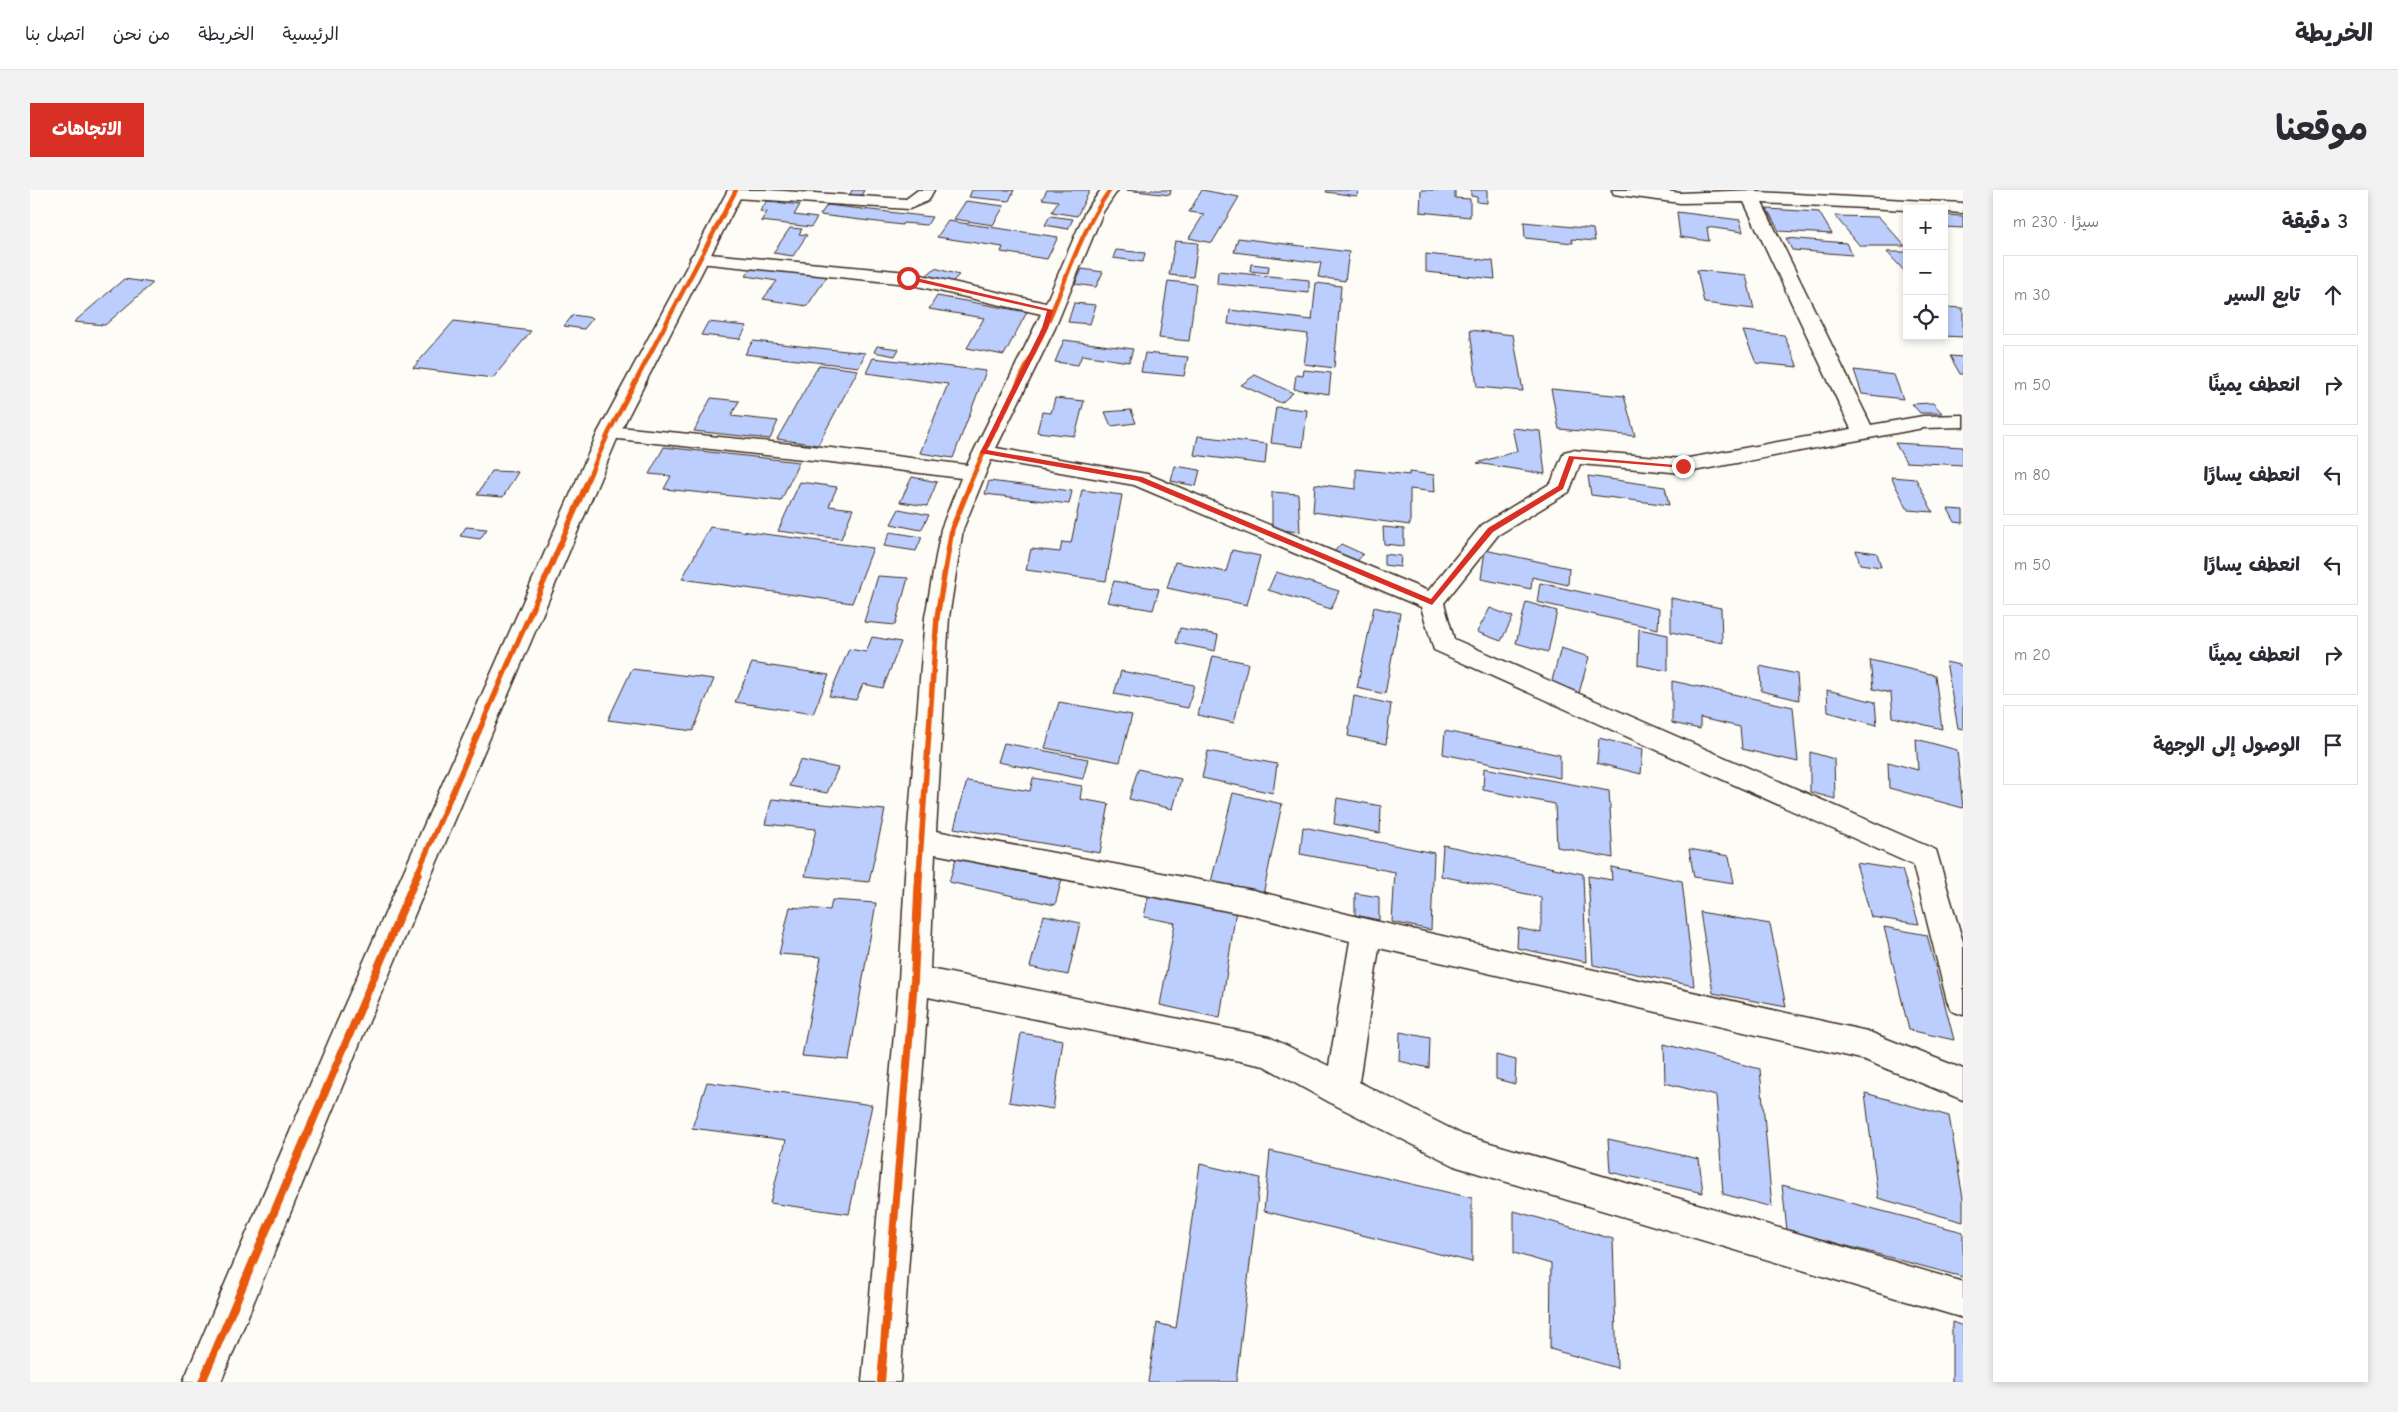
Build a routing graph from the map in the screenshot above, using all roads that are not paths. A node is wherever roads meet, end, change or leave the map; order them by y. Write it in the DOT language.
graph roads {
  1 [pos="926,190"];
  2 [pos="1110,190"];
  3 [pos="1620,190"];
  4 [pos="736,192"];
  5 [pos="1748,193"];
  6 [pos="1963,208"];
  7 [pos="699,258"];
  8 [pos="1050,310"];
  9 [pos="1963,421"];
  10 [pos="609,432"];
  11 [pos="1864,433"];
  12 [pos="979,462"];
  13 [pos="1432,602"];
  14 [pos="920,840"];
  15 [pos="1366,932"];
  16 [pos="914,980"];
  17 [pos="1963,1000"];
  18 [pos="1963,1085"];
  19 [pos="1341,1091"];
  20 [pos="1963,1300"];
  21 [pos="202,1382"];
  22 [pos="881,1382"];
  1 -- 4 [label="street"];
  2 -- 8 [label="street"];
  3 -- 5 [label="street"];
  4 -- 7 [label="street"];
  5 -- 6 [label="street"];
  5 -- 11 [label="street"];
  7 -- 8 [label="street"];
  7 -- 10 [label="street"];
  8 -- 12 [label="street"];
  9 -- 11 [label="street"];
  10 -- 12 [label="street"];
  10 -- 21 [label="street"];
  11 -- 13 [label="street"];
  12 -- 13 [label="street"];
  12 -- 14 [label="street"];
  13 -- 17 [label="street"];
  14 -- 15 [label="street"];
  14 -- 16 [label="street"];
  15 -- 18 [label="street"];
  15 -- 19 [label="street"];
  16 -- 19 [label="street"];
  16 -- 22 [label="street"];
  19 -- 20 [label="street"];
}
